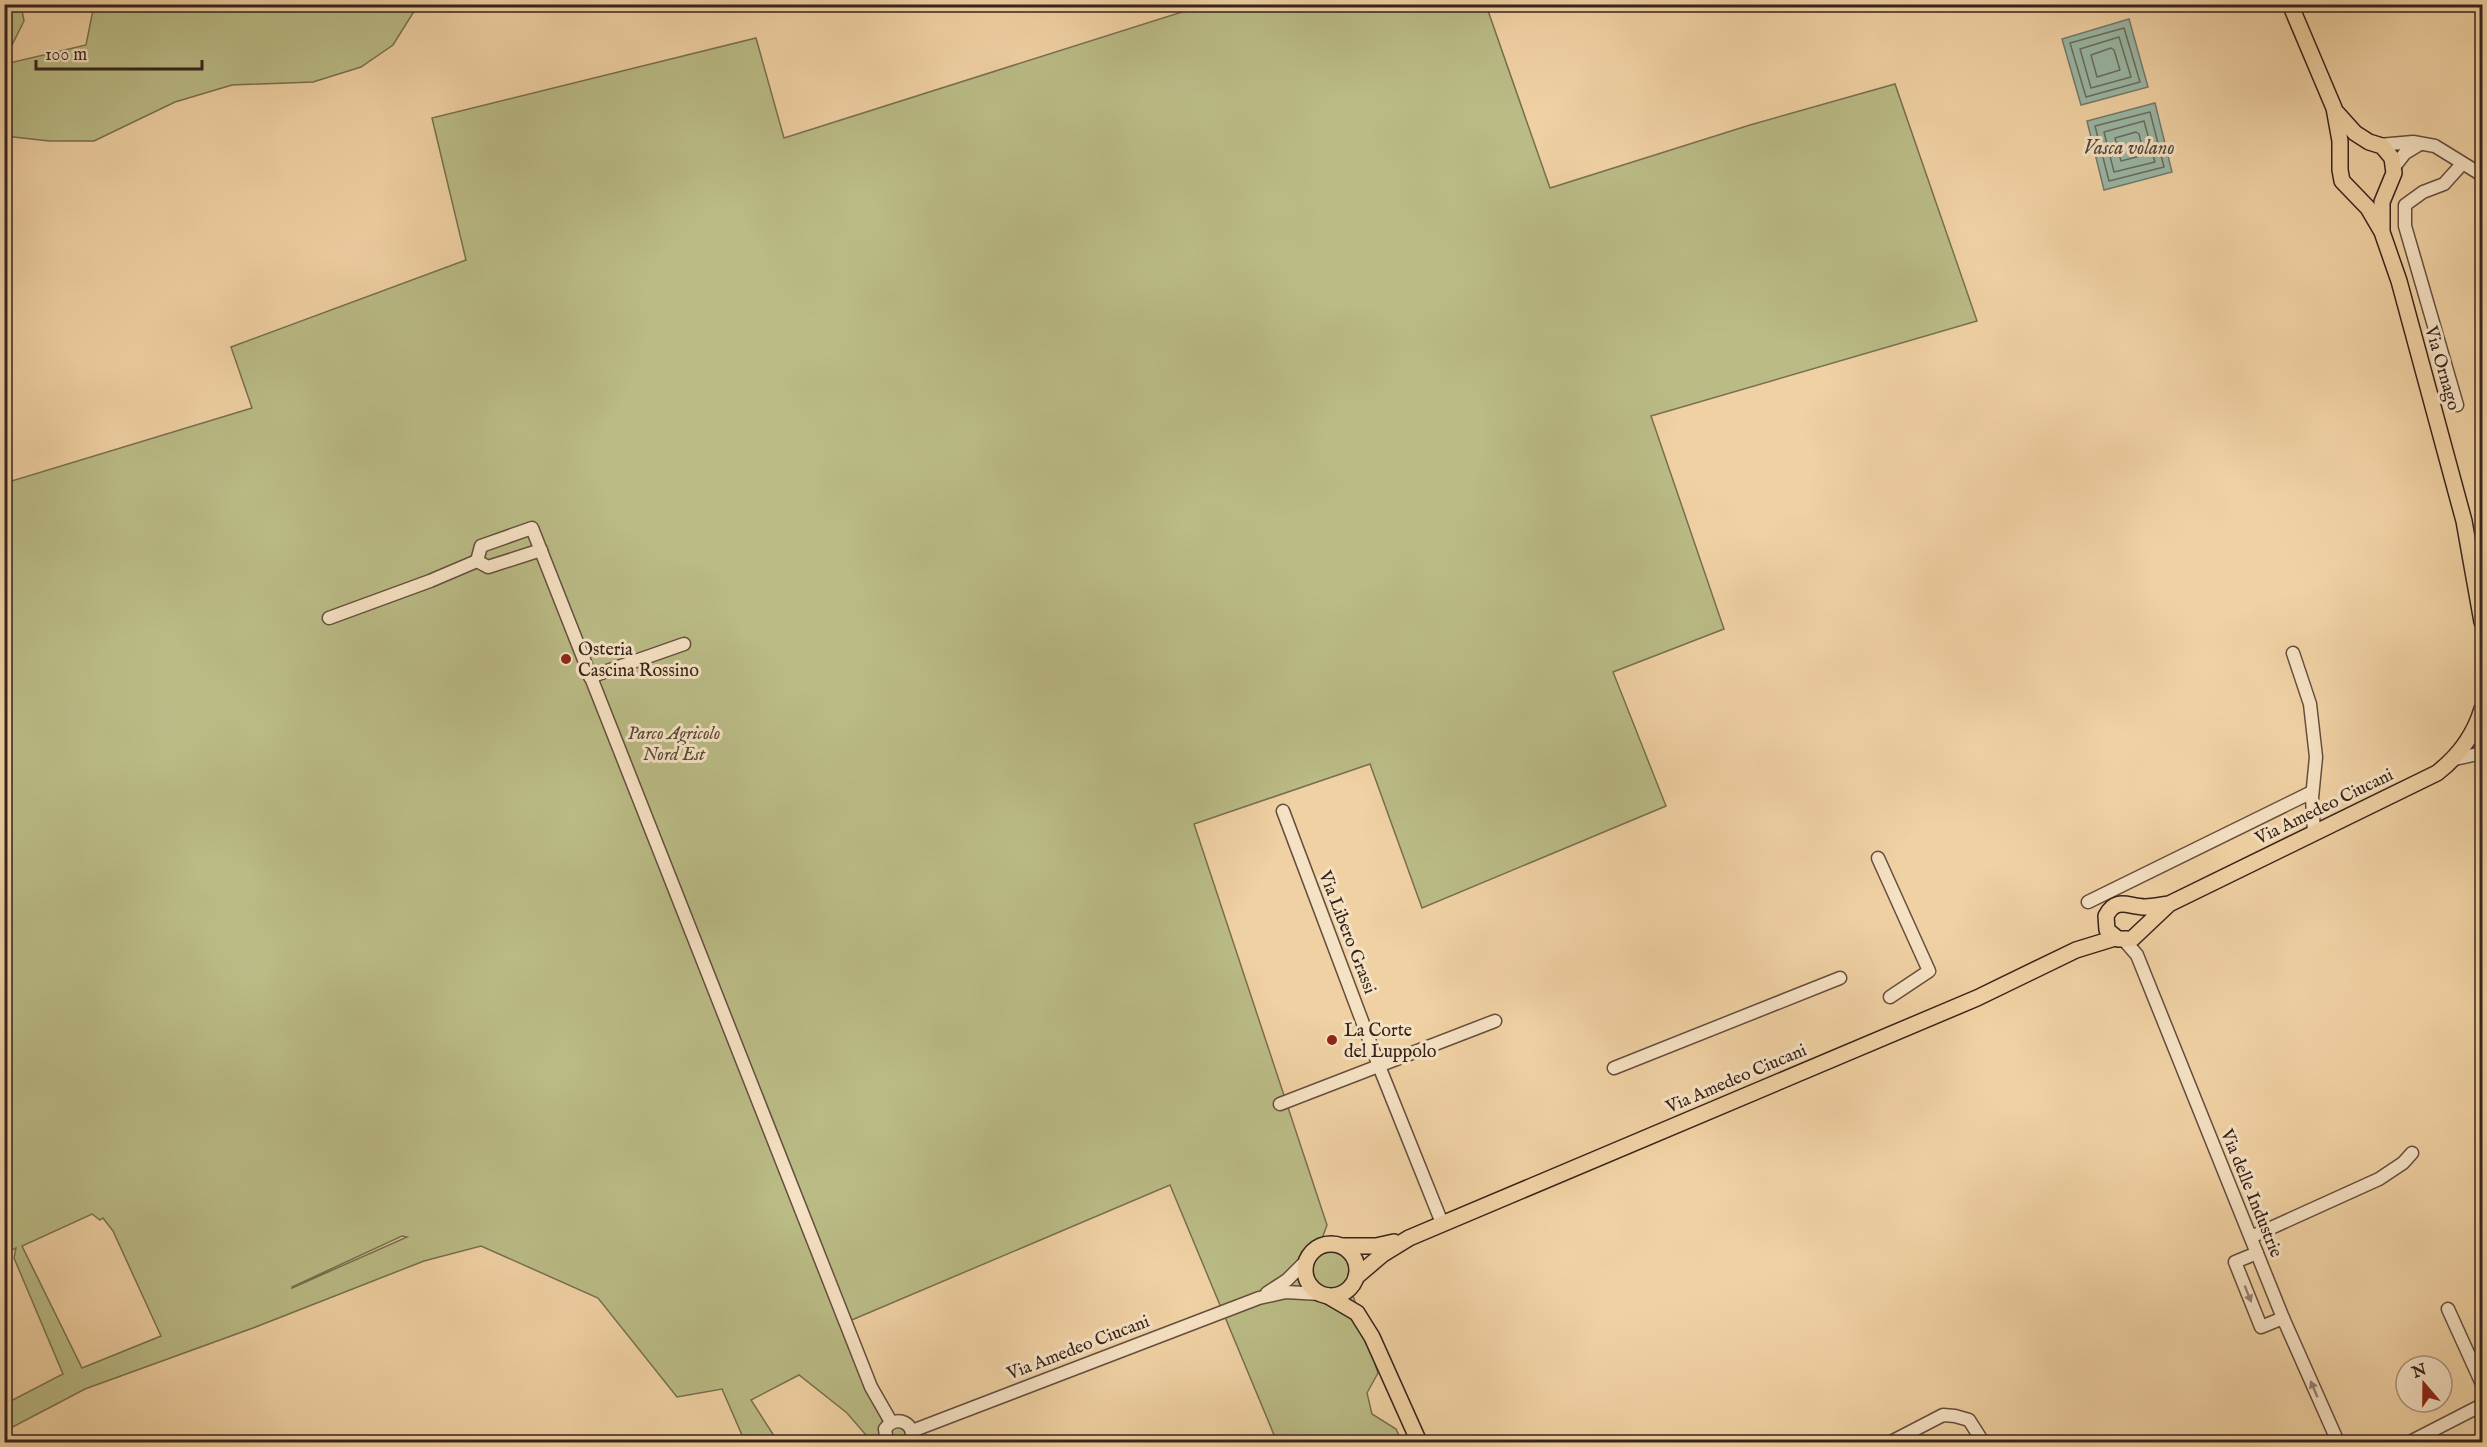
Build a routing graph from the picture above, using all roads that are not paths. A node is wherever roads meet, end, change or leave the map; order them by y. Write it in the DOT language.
graph roads {
  1 [pos="2290,4"];
  2 [pos="2334,108"];
  3 [pos="2374,143"];
  4 [pos="2421,144"];
  5 [pos="2341,160"];
  6 [pos="2462,164"];
  7 [pos="2394,167"];
  8 [pos="2482,175"];
  9 [pos="2388,187"];
  10 [pos="2353,193"];
  11 [pos="2382,231"];
  12 [pos="2446,366"];
  13 [pos="2426,377"];
  14 [pos="2457,405"];
  15 [pos="541,550"];
  16 [pos="477,561"];
  17 [pos="329,618"];
  18 [pos="2482,622"];
  19 [pos="684,644"];
  20 [pos="2293,653"];
  21 [pos="590,677"];
  22 [pos="2481,717"];
  23 [pos="2482,753"];
  24 [pos="2454,759"];
  25 [pos="2312,792"];
  26 [pos="1283,811"];
  27 [pos="2314,832"];
  28 [pos="1878,858"];
  29 [pos="2088,902"];
  30 [pos="2169,904"];
  31 [pos="2136,907"];
  32 [pos="2105,920"];
  33 [pos="2130,935"];
  34 [pos="2076,950"];
  35 [pos="1840,978"];
  36 [pos="1890,998"];
  37 [pos="1495,1022"];
  38 [pos="1379,1066"];
  39 [pos="1614,1068"];
  40 [pos="1280,1104"];
  41 [pos="2412,1153"];
  42 [pos="1442,1223"];
  43 [pos="2251,1237"];
  44 [pos="1409,1238"];
  45 [pos="1342,1246"];
  46 [pos="2257,1253"];
  47 [pos="1306,1260"];
  48 [pos="1356,1278"];
  49 [pos="1324,1295"];
  50 [pos="1259,1298"];
  51 [pos="2448,1309"];
  52 [pos="2283,1318"];
  53 [pos="1362,1322"];
  54 [pos="2482,1384"];
  55 [pos="2482,1405"];
  56 [pos="891,1422"];
  57 [pos="911,1437"];
  58 [pos="886,1442"];
  59 [pos="1419,1443"];
  60 [pos="1891,1443"];
  61 [pos="1983,1443"];
  62 [pos="2338,1443"];
  63 [pos="2410,1443"];
  1 -- 2 [label="main road, Via Ornago"];
  2 -- 3 [label="main road, Via Ornago"];
  2 -- 5 [label="main road, Via Ornago"];
  3 -- 4 [label="street"];
  3 -- 5 [label="main road"];
  3 -- 7 [label="main road, Via Ornago"];
  4 -- 6 [label="street"];
  4 -- 7 [label="street"];
  5 -- 10 [label="main road, Via Ornago"];
  6 -- 8 [label="street"];
  6 -- 12 [label="street"];
  7 -- 9 [label="main road, Via Ornago"];
  9 -- 10 [label="main road"];
  9 -- 11 [label="main road, Via Ornago"];
  10 -- 11 [label="main road, Via Ornago"];
  11 -- 13 [label="main road, Via Ornago"];
  12 -- 13 [label="street"];
  12 -- 14 [label="street"];
  13 -- 18 [label="main road, Via Ornago"];
  15 -- 16 [label="street"];
  15 -- 16 [label="street"];
  15 -- 21 [label="street"];
  16 -- 17 [label="street"];
  19 -- 21 [label="street"];
  20 -- 25 [label="street"];
  21 -- 56 [label="street"];
  22 -- 24 [label="main road, Via Amedeo Ciucani"];
  23 -- 24 [label="street"];
  24 -- 27 [label="main road, Via Amedeo Ciucani"];
  25 -- 27 [label="street"];
  25 -- 29 [label="street, Via Amedeo Ciucani"];
  26 -- 38 [label="street, Via Libero Grassi"];
  27 -- 30 [label="main road, Via Amedeo Ciucani"];
  28 -- 36 [label="street"];
  30 -- 31 [label="main road, Via Amedeo Ciucani"];
  30 -- 33 [label="main road, Via Amedeo Ciucani"];
  31 -- 32 [label="main road, Via Amedeo Ciucani"];
  31 -- 33 [label="main road"];
  32 -- 33 [label="main road"];
  32 -- 34 [label="main road, Via Amedeo Ciucani"];
  33 -- 34 [label="main road, Via Amedeo Ciucani"];
  33 -- 43 [label="street, Via delle Industrie"];
  34 -- 42 [label="main road, Via Amedeo Ciucani"];
  35 -- 39 [label="street"];
  37 -- 38 [label="street"];
  38 -- 40 [label="street"];
  38 -- 42 [label="street, Via Libero Grassi"];
  41 -- 43 [label="street"];
  42 -- 44 [label="main road, Via Amedeo Ciucani"];
  43 -- 46 [label="street, Via delle Industrie"];
  44 -- 45 [label="main road, Via Amedeo Ciucani"];
  44 -- 48 [label="main road, Via Amedeo Ciucani"];
  45 -- 47 [label="main road, Via Amedeo Ciucani"];
  45 -- 48 [label="main road"];
  46 -- 52 [label="street, Via delle Industrie"];
  46 -- 52 [label="street, one-way"];
  47 -- 49 [label="main road"];
  47 -- 50 [label="street, Via Amedeo Ciucani"];
  48 -- 49 [label="main road, Via Amedeo Ciucani"];
  48 -- 53 [label="main road"];
  49 -- 50 [label="street, Via Amedeo Ciucani"];
  49 -- 53 [label="main road"];
  50 -- 57 [label="street, Via Amedeo Ciucani"];
  51 -- 54 [label="street"];
  62 -- 52 [label="street, Via delle Industrie, one-way"];
  53 -- 59 [label="main road"];
  55 -- 63 [label="street"];
  56 -- 57 [label="street"];
  56 -- 58 [label="street"];
  60 -- 61 [label="street"];
}
